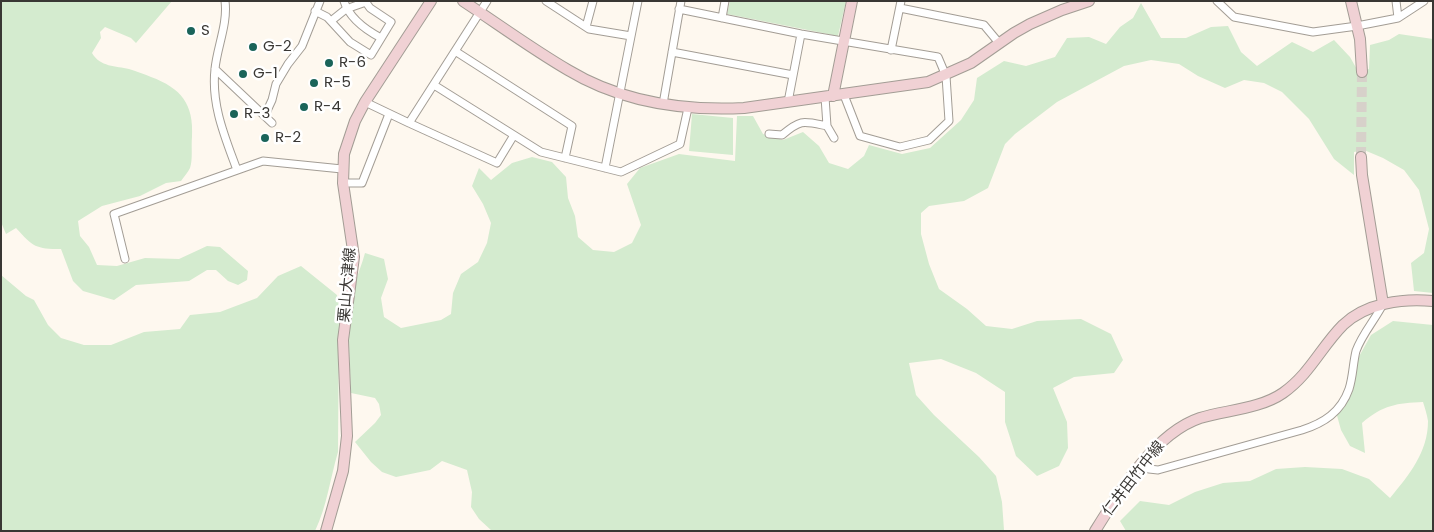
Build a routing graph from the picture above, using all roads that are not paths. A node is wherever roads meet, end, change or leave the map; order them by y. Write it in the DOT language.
graph roads {
  1 [pos="225,1"];
  2 [pos="320,1"];
  3 [pos="344,1"];
  4 [pos="431,1"];
  5 [pos="463,1"];
  6 [pos="488,1"];
  7 [pos="546,1"];
  8 [pos="594,1"];
  9 [pos="638,1"];
  10 [pos="725,1"];
  11 [pos="852,1"];
  12 [pos="1217,1"];
  13 [pos="1351,1"];
  14 [pos="1396,1"];
  15 [pos="1424,1"];
  16 [pos="365,2"];
  17 [pos="1086,2"];
  18 [pos="900,4"];
  19 [pos="680,5"];
  20 [pos="346,9"];
  21 [pos="315,11"];
  22 [pos="480,12"];
  23 [pos="722,18"];
  24 [pos="1398,18"];
  25 [pos="331,21"];
  26 [pos="1357,26"];
  27 [pos="586,27"];
  28 [pos="801,34"];
  29 [pos="631,36"];
  30 [pos="381,38"];
  31 [pos="844,42"];
  32 [pos="999,43"];
  33 [pos="891,50"];
  34 [pos="455,51"];
  35 [pos="672,52"];
  36 [pos="215,69"];
  37 [pos="1362,72"];
  38 [pos="793,75"];
  39 [pos="946,76"];
  40 [pos="434,84"];
  41 [pos="620,93"];
  42 [pos="844,95"];
  43 [pos="829,97"];
  44 [pos="365,102"];
  45 [pos="788,102"];
  46 [pos="663,104"];
  47 [pos="688,108"];
  48 [pos="389,114"];
  49 [pos="265,115"];
  50 [pos="272,122"];
  51 [pos="409,123"];
  52 [pos="827,126"];
  53 [pos="769,134"];
  54 [pos="514,135"];
  55 [pos="834,138"];
  56 [pos="1361,157"];
  57 [pos="565,158"];
  58 [pos="605,168"];
  59 [pos="342,169"];
  60 [pos="237,170"];
  61 [pos="343,183"];
  62 [pos="125,259"];
  63 [pos="1433,301"];
  64 [pos="1382,304"];
  65 [pos="1142,464"];
  66 [pos="326,531"];
  67 [pos="1095,531"];
  1 -- 36 [label="street"];
  2 -- 21 [label="street"];
  3 -- 20 [label="street"];
  4 -- 44 [label="main road, 栗山大津線"];
  5 -- 22 [label="main road"];
  6 -- 22 [label="street"];
  7 -- 27 [label="street"];
  8 -- 27 [label="street"];
  9 -- 29 [label="street"];
  10 -- 23 [label="street"];
  11 -- 31 [label="main road"];
  12 -- 26 [label="street"];
  13 -- 26 [label="main road"];
  14 -- 24 [label="street"];
  15 -- 24 [label="street"];
  16 -- 20 [label="street"];
  16 -- 30 [label="street"];
  17 -- 32 [label="main road"];
  18 -- 32 [label="street"];
  18 -- 33 [label="street"];
  19 -- 23 [label="street"];
  19 -- 35 [label="street"];
  20 -- 25 [label="street"];
  20 -- 30 [label="street"];
  21 -- 25 [label="street"];
  21 -- 49 [label="street"];
  22 -- 34 [label="street"];
  22 -- 41 [label="main road"];
  23 -- 28 [label="street"];
  24 -- 26 [label="street"];
  25 -- 30 [label="street"];
  26 -- 37 [label="main road"];
  27 -- 29 [label="street"];
  28 -- 31 [label="street"];
  28 -- 38 [label="street"];
  29 -- 41 [label="street"];
  31 -- 33 [label="street"];
  31 -- 43 [label="main road"];
  32 -- 39 [label="main road"];
  33 -- 39 [label="street"];
  34 -- 40 [label="street"];
  34 -- 57 [label="street"];
  35 -- 38 [label="street"];
  35 -- 46 [label="street"];
  36 -- 49 [label="street"];
  36 -- 60 [label="street"];
  38 -- 45 [label="street"];
  39 -- 42 [label="main road"];
  39 -- 42 [label="street"];
  40 -- 51 [label="street"];
  40 -- 54 [label="street"];
  41 -- 46 [label="main road"];
  41 -- 58 [label="street"];
  42 -- 43 [label="main road"];
  43 -- 45 [label="main road"];
  43 -- 52 [label="street"];
  44 -- 48 [label="street"];
  44 -- 59 [label="main road, 栗山大津線"];
  45 -- 47 [label="main road"];
  46 -- 47 [label="main road"];
  47 -- 58 [label="street"];
  48 -- 51 [label="street"];
  48 -- 61 [label="street"];
  49 -- 50 [label="street"];
  51 -- 54 [label="street"];
  52 -- 53 [label="street"];
  52 -- 55 [label="street"];
  54 -- 57 [label="street"];
  56 -- 64 [label="main road"];
  57 -- 58 [label="street"];
  59 -- 60 [label="street"];
  59 -- 61 [label="main road, 栗山大津線"];
  60 -- 62 [label="street"];
  61 -- 66 [label="main road, 栗山大津線"];
  63 -- 64 [label="main road, 仁井田竹中線"];
  64 -- 65 [label="main road, 仁井田竹中線"];
  64 -- 65 [label="street"];
  65 -- 67 [label="main road, 仁井田竹中線"];
}
